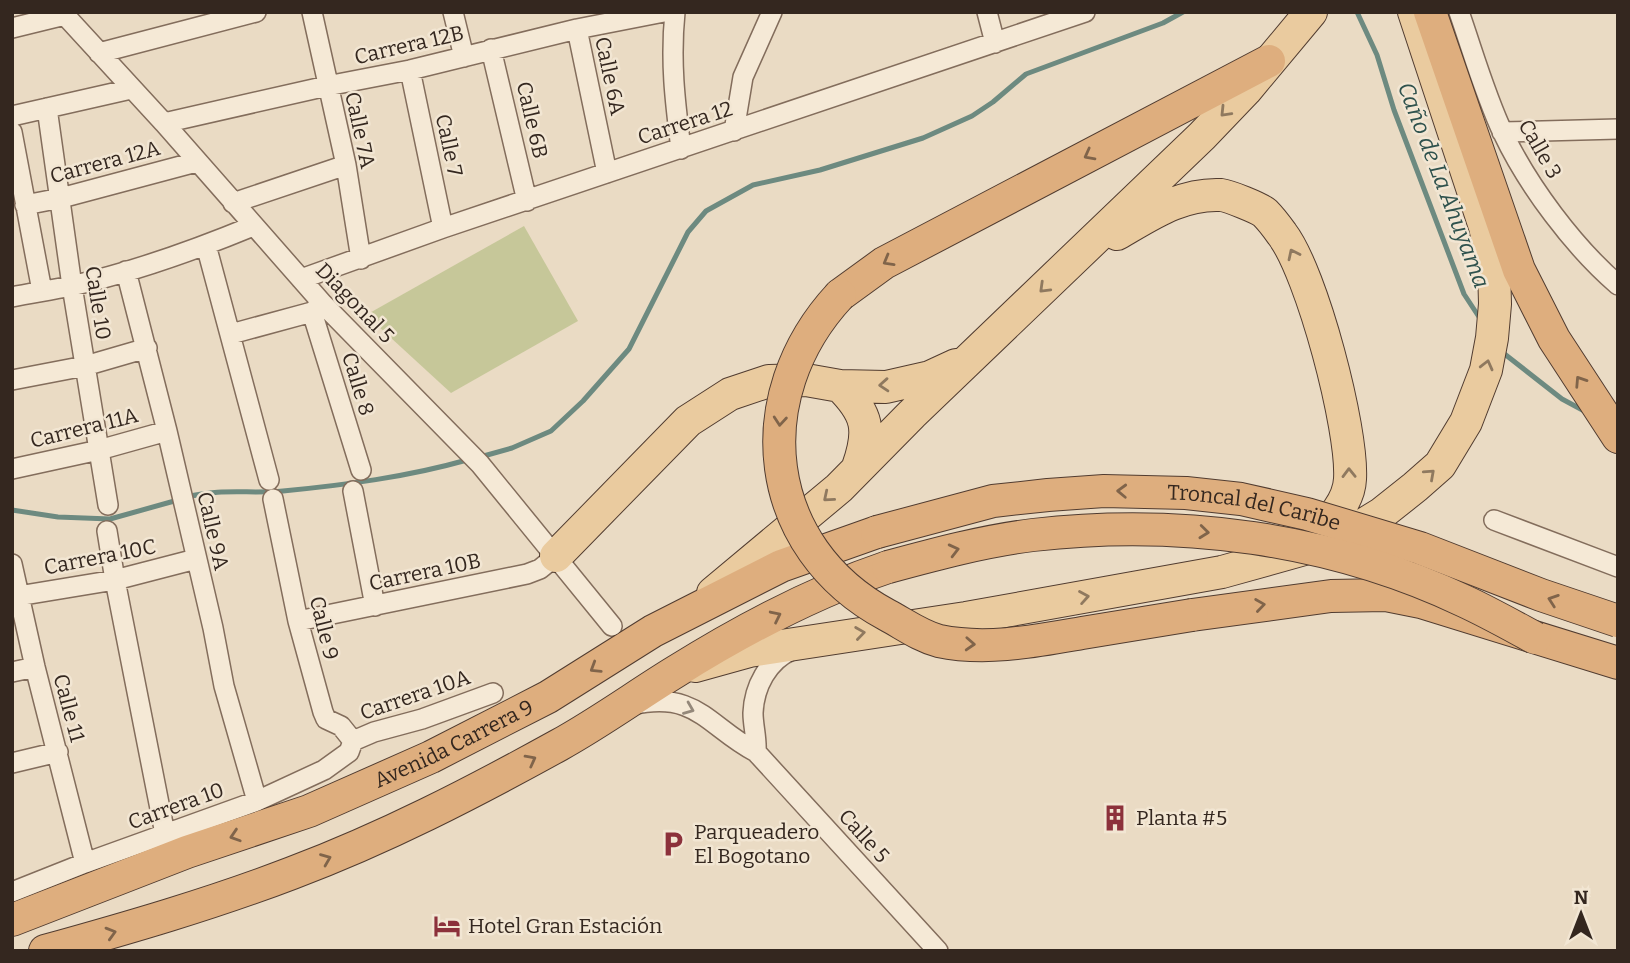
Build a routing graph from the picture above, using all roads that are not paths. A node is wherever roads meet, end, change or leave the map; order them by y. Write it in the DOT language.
graph roads {
  1 [pos="256,12"];
  2 [pos="312,12"];
  3 [pos="453,12"];
  4 [pos="664,12"];
  5 [pos="675,12"];
  6 [pos="772,12"];
  7 [pos="987,12"];
  8 [pos="1085,12"];
  9 [pos="1414,12"];
  10 [pos="1430,12"];
  11 [pos="1459,12"];
  12 [pos="64,14"];
  13 [pos="1301,23"];
  14 [pos="12,28"];
  15 [pos="577,29"];
  16 [pos="995,43"];
  17 [pos="491,49"];
  18 [pos="99,54"];
  19 [pos="464,57"];
  20 [pos="1269,61"];
  21 [pos="410,70"];
  22 [pos="327,86"];
  23 [pos="131,89"];
  24 [pos="47,108"];
  25 [pos="12,116"];
  26 [pos="164,123"];
  27 [pos="1618,129"];
  28 [pos="734,131"];
  29 [pos="12,132"];
  30 [pos="1502,132"];
  31 [pos="681,149"];
  32 [pos="196,162"];
  33 [pos="346,165"];
  34 [pos="607,173"];
  35 [pos="61,198"];
  36 [pos="527,201"];
  37 [pos="233,203"];
  38 [pos="25,205"];
  39 [pos="253,226"];
  40 [pos="443,228"];
  41 [pos="206,245"];
  42 [pos="1076,257"];
  43 [pos="361,259"];
  44 [pos="126,271"];
  45 [pos="301,279"];
  46 [pos="1618,285"];
  47 [pos="72,286"];
  48 [pos="42,291"];
  49 [pos="12,297"];
  50 [pos="317,308"];
  51 [pos="231,334"];
  52 [pos="147,348"];
  53 [pos="970,358"];
  54 [pos="85,366"];
  55 [pos="12,380"];
  56 [pos="841,386"];
  57 [pos="167,431"];
  58 [pos="1618,437"];
  59 [pos="99,450"];
  60 [pos="858,467"];
  61 [pos="12,468"];
  62 [pos="361,470"];
  63 [pos="353,491"];
  64 [pos="108,505"];
  65 [pos="1501,523"];
  66 [pos="107,531"];
  67 [pos="877,532"];
  68 [pos="1303,549"];
  69 [pos="556,556"];
  70 [pos="196,559"];
  71 [pos="12,564"];
  72 [pos="1618,566"];
  73 [pos="115,580"];
  74 [pos="16,596"];
  75 [pos="375,606"];
  76 [pos="298,621"];
  77 [pos="1618,621"];
  78 [pos="612,626"];
  79 [pos="653,631"];
  80 [pos="1535,638"];
  81 [pos="820,639"];
  82 [pos="1618,663"];
  83 [pos="35,667"];
  84 [pos="12,672"];
  85 [pos="674,673"];
  86 [pos="492,693"];
  87 [pos="623,707"];
  88 [pos="351,747"];
  89 [pos="58,752"];
  90 [pos="756,752"];
  91 [pos="12,763"];
  92 [pos="257,801"];
  93 [pos="165,834"];
  94 [pos="85,863"];
  95 [pos="12,892"];
  96 [pos="12,920"];
  97 [pos="45,951"];
  98 [pos="938,951"];
  1 -- 18 [label="street"];
  2 -- 22 [label="street, Calle 7A"];
  3 -- 19 [label="street"];
  4 -- 15 [label="street, Carrera 12B"];
  5 -- 31 [label="street"];
  6 -- 28 [label="street"];
  7 -- 16 [label="street"];
  8 -- 16 [label="street, Carrera 12"];
  68 -- 9 [label="main road, one-way"];
  58 -- 10 [label="highway, one-way"];
  11 -- 30 [label="street, Calle 3"];
  12 -- 14 [label="street"];
  12 -- 18 [label="street, Diagonal 5"];
  13 -- 20 [label="main road"];
  15 -- 17 [label="street, Carrera 12B"];
  15 -- 34 [label="street, Calle 6A"];
  16 -- 28 [label="street, Carrera 12"];
  17 -- 19 [label="street, Carrera 12B"];
  17 -- 36 [label="street, Calle 6B"];
  18 -- 23 [label="street, Diagonal 5"];
  19 -- 21 [label="street, Carrera 12B"];
  20 -- 42 [label="main road, one-way"];
  20 -- 80 [label="highway, one-way, bridge"];
  21 -- 22 [label="street, Carrera 12B"];
  21 -- 40 [label="street, Calle 7"];
  22 -- 26 [label="street, Carrera 12B"];
  22 -- 33 [label="street, Calle 7A"];
  23 -- 24 [label="street"];
  23 -- 26 [label="street, Diagonal 5"];
  24 -- 25 [label="street"];
  24 -- 35 [label="street, Calle 10"];
  26 -- 32 [label="street, Diagonal 5"];
  27 -- 30 [label="street"];
  28 -- 31 [label="street, Carrera 12"];
  29 -- 38 [label="street"];
  30 -- 46 [label="street, Calle 3"];
  31 -- 34 [label="street, Carrera 12"];
  32 -- 35 [label="street, Carrera 12A"];
  32 -- 37 [label="street, Diagonal 5"];
  33 -- 37 [label="street"];
  33 -- 43 [label="street, Calle 7A"];
  34 -- 36 [label="street, Carrera 12"];
  35 -- 38 [label="street, Carrera 12A"];
  35 -- 47 [label="street, Calle 10"];
  36 -- 40 [label="street, Carrera 12"];
  37 -- 39 [label="street, Diagonal 5"];
  38 -- 48 [label="street"];
  39 -- 41 [label="street"];
  39 -- 45 [label="street, Diagonal 5"];
  40 -- 43 [label="street, Carrera 12"];
  41 -- 44 [label="street"];
  41 -- 51 [label="street, Calle 9"];
  42 -- 53 [label="main road, one-way"];
  68 -- 42 [label="main road, one-way"];
  43 -- 45 [label="street, Carrera 12"];
  44 -- 47 [label="street"];
  44 -- 52 [label="street, Calle 9A"];
  45 -- 50 [label="street, Diagonal 5"];
  47 -- 48 [label="street"];
  47 -- 54 [label="street, Calle 10"];
  48 -- 49 [label="street"];
  50 -- 51 [label="street"];
  50 -- 62 [label="street, Calle 8"];
  50 -- 69 [label="street, Diagonal 5"];
  51 -- 76 [label="street, Calle 9"];
  52 -- 54 [label="street"];
  52 -- 57 [label="street, Calle 9A"];
  53 -- 56 [label="main road, one-way"];
  53 -- 60 [label="main road"];
  54 -- 55 [label="street"];
  54 -- 59 [label="street, Calle 10"];
  56 -- 60 [label="main road"];
  56 -- 69 [label="main road"];
  57 -- 59 [label="street, Carrera 11A"];
  57 -- 70 [label="street, Calle 9A"];
  59 -- 61 [label="street, Carrera 11A"];
  59 -- 64 [label="street, Calle 10"];
  60 -- 79 [label="main road, one-way"];
  63 -- 75 [label="street"];
  65 -- 72 [label="street"];
  66 -- 73 [label="street"];
  77 -- 67 [label="highway, Troncal del Caribe, one-way, bridge"];
  67 -- 79 [label="highway, Avenida Carrera 9"];
  81 -- 68 [label="main road, one-way"];
  69 -- 75 [label="street, Carrera 10B"];
  69 -- 78 [label="street, Diagonal 5"];
  70 -- 73 [label="street, Carrera 10C"];
  70 -- 92 [label="street, Calle 9A"];
  71 -- 74 [label="street, Calle 11"];
  73 -- 74 [label="street, Carrera 10C"];
  73 -- 93 [label="street"];
  74 -- 83 [label="street, Calle 11"];
  75 -- 76 [label="street, Carrera 10B"];
  76 -- 88 [label="street, Calle 9"];
  79 -- 96 [label="highway, Avenida Carrera 9, one-way"];
  80 -- 82 [label="highway, Troncal del Caribe"];
  85 -- 80 [label="highway, Troncal del Caribe, one-way, bridge"];
  81 -- 85 [label="main road"];
  81 -- 90 [label="street"];
  83 -- 84 [label="street"];
  83 -- 89 [label="street, Calle 11"];
  85 -- 87 [label="highway"];
  86 -- 88 [label="street, Carrera 10A"];
  87 -- 90 [label="street, Calle 5, one-way"];
  97 -- 87 [label="highway, one-way"];
  88 -- 92 [label="street, Carrera 10"];
  89 -- 91 [label="street"];
  89 -- 94 [label="street, Calle 11"];
  90 -- 98 [label="street, Calle 5"];
  92 -- 93 [label="street, Carrera 10"];
  93 -- 94 [label="street, Carrera 10"];
  94 -- 95 [label="street, Carrera 10"];
}
